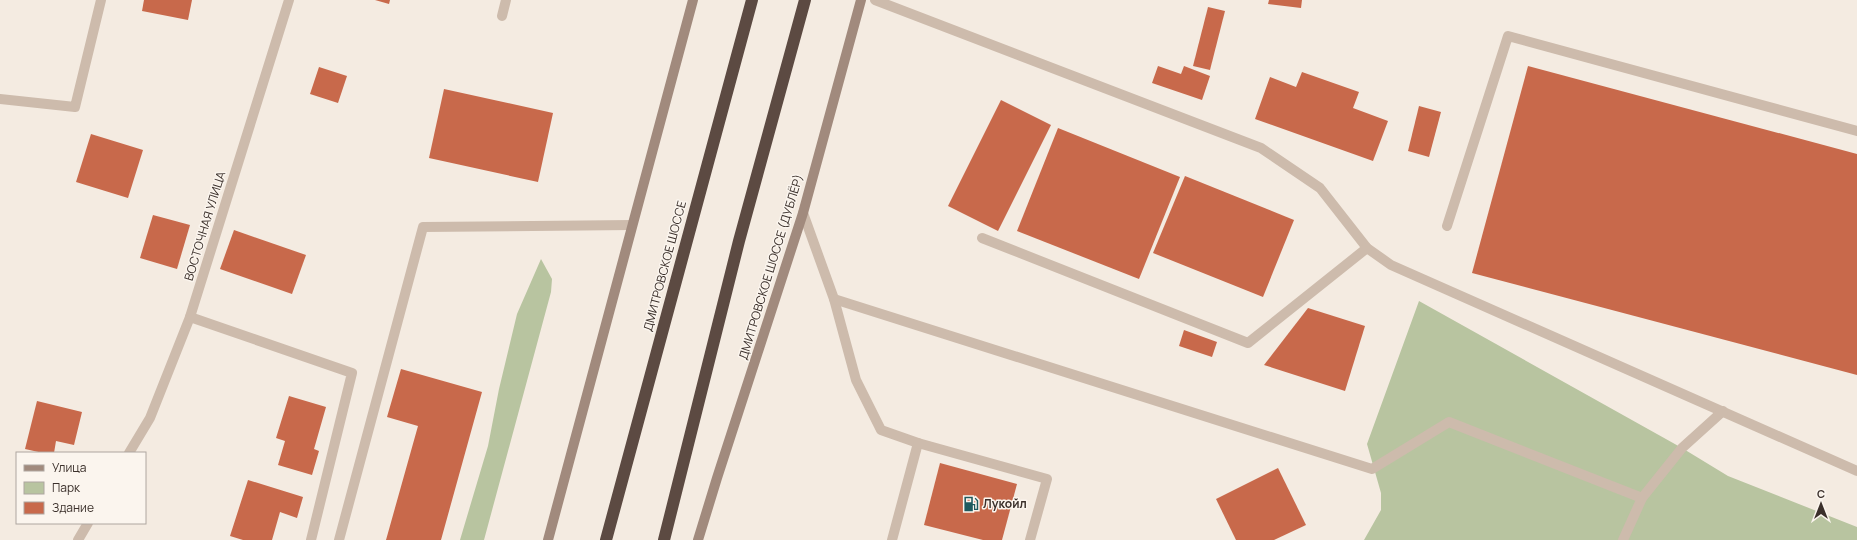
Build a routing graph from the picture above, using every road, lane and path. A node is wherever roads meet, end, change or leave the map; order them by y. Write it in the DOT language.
graph roads {
  1 [pos="101,0"];
  2 [pos="289,0"];
  3 [pos="506,0"];
  4 [pos="693,0"];
  5 [pos="752,0"];
  6 [pos="805,0"];
  7 [pos="861,0"];
  8 [pos="875,0"];
  9 [pos="502,16"];
  10 [pos="0,99"];
  11 [pos="1857,131"];
  12 [pos="803,213"];
  13 [pos="632,225"];
  14 [pos="1447,226"];
  15 [pos="982,238"];
  16 [pos="1367,248"];
  17 [pos="834,299"];
  18 [pos="190,317"];
  19 [pos="1723,411"];
  20 [pos="918,443"];
  21 [pos="130,452"];
  22 [pos="1857,471"];
  23 [pos="1642,498"];
  24 [pos="87,524"];
  25 [pos="78,540"];
  26 [pos="311,540"];
  27 [pos="339,540"];
  28 [pos="548,540"];
  29 [pos="606,540"];
  30 [pos="664,540"];
  31 [pos="698,540"];
  32 [pos="892,540"];
  33 [pos="1030,540"];
  34 [pos="1622,540"];
  1 -- 10 [label="street"];
  2 -- 18 [label="street, ВОСТОЧНАЯ УЛИЦА"];
  3 -- 9 [label="street"];
  4 -- 13 [label="main road"];
  5 -- 29 [label="highway, ДМИТРОВСКОЕ ШОССЕ"];
  6 -- 30 [label="highway"];
  7 -- 12 [label="main road, ДМИТРОВСКОЕ ШОССЕ (ДУБЛЁР)"];
  8 -- 16 [label="street"];
  11 -- 14 [label="street"];
  12 -- 17 [label="street"];
  12 -- 31 [label="main road, ДМИТРОВСКОЕ ШОССЕ (ДУБЛЁР)"];
  13 -- 27 [label="street"];
  13 -- 28 [label="main road"];
  15 -- 16 [label="street"];
  16 -- 19 [label="street"];
  17 -- 20 [label="street"];
  17 -- 23 [label="street"];
  18 -- 21 [label="street, ВОСТОЧНАЯ УЛИЦА"];
  18 -- 26 [label="street"];
  19 -- 22 [label="street"];
  19 -- 23 [label="street"];
  20 -- 32 [label="street"];
  20 -- 33 [label="street"];
  23 -- 34 [label="street"];
  24 -- 25 [label="street"];
}
